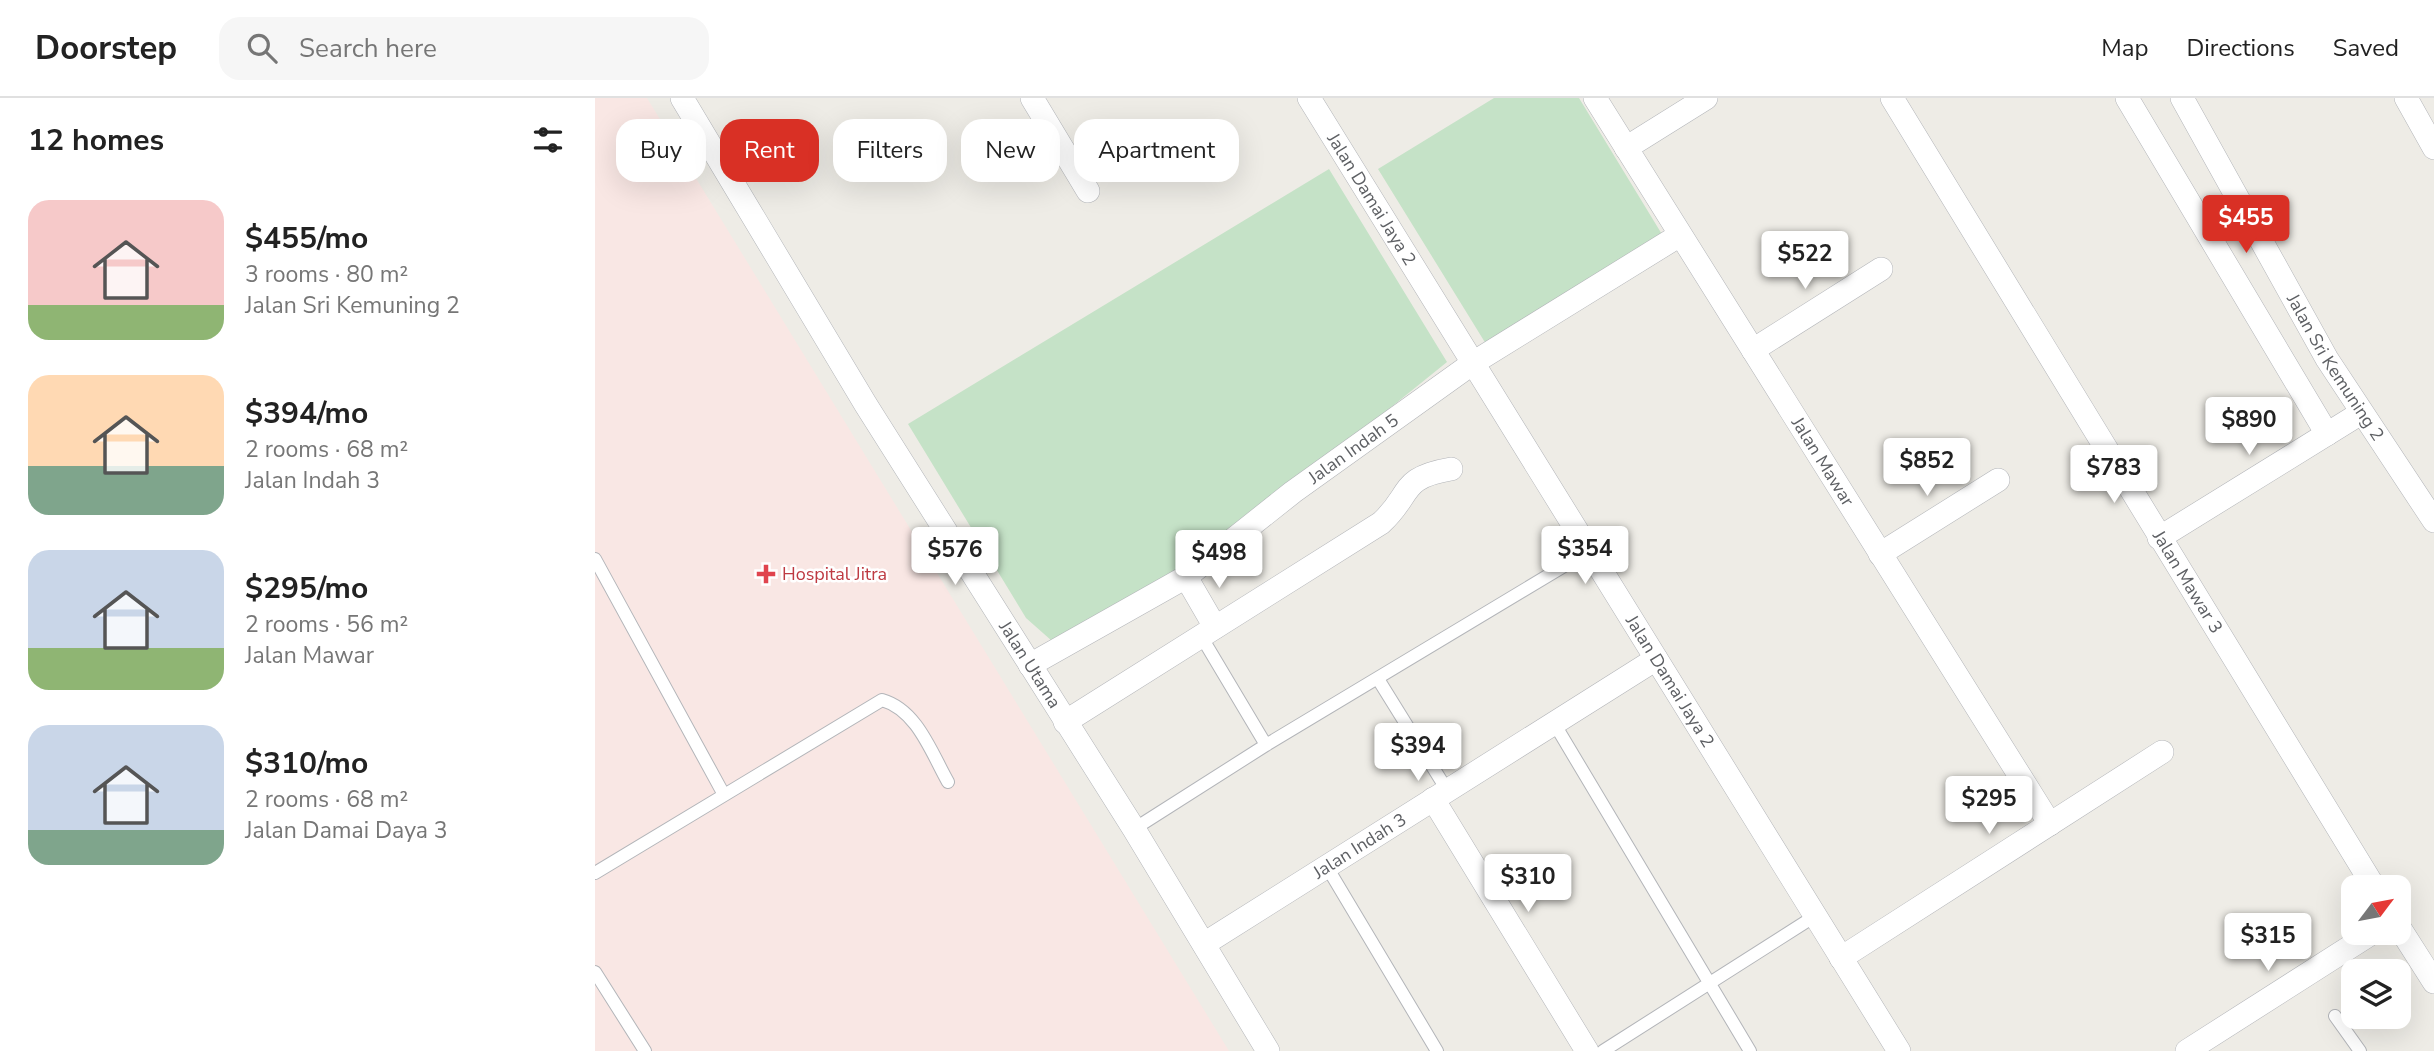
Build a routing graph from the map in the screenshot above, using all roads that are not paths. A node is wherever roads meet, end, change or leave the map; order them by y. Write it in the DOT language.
graph roads {
  1 [pos="683,98"];
  2 [pos="1032,98"];
  3 [pos="1309,98"];
  4 [pos="1595,98"];
  5 [pos="1706,98"];
  6 [pos="1892,98"];
  7 [pos="2127,98"];
  8 [pos="2182,98"];
  9 [pos="2406,98"];
  10 [pos="1626,148"];
  11 [pos="2434,148"];
  12 [pos="1088,191"];
  13 [pos="1680,235"];
  14 [pos="1881,269"];
  15 [pos="1753,350"];
  16 [pos="1473,363"];
  17 [pos="2361,413"];
  18 [pos="2327,434"];
  19 [pos="1451,469"];
  20 [pos="1998,480"];
  21 [pos="2434,521"];
  22 [pos="2159,538"];
  23 [pos="1589,551"];
  24 [pos="1881,554"];
  25 [pos="595,559"];
  26 [pos="1185,576"];
  27 [pos="1208,631"];
  28 [pos="1656,659"];
  29 [pos="1030,665"];
  30 [pos="1378,679"];
  31 [pos="1065,722"];
  32 [pos="1554,723"];
  33 [pos="1266,745"];
  34 [pos="2162,752"];
  35 [pos="948,782"];
  36 [pos="723,793"];
  37 [pos="1440,795"];
  38 [pos="2050,824"];
  39 [pos="1133,829"];
  40 [pos="1327,867"];
  41 [pos="595,873"];
  42 [pos="2367,875"];
  43 [pos="1815,916"];
  44 [pos="1204,944"];
  45 [pos="2353,945"];
  46 [pos="2410,945"];
  47 [pos="1841,958"];
  48 [pos="595,972"];
  49 [pos="2434,982"];
  50 [pos="1709,984"];
  51 [pos="2335,1016"];
  52 [pos="645,1051"];
  53 [pos="1268,1051"];
  54 [pos="1437,1051"];
  55 [pos="1587,1051"];
  56 [pos="1603,1051"];
  57 [pos="1750,1051"];
  58 [pos="1899,1051"];
  59 [pos="2187,1051"];
  60 [pos="2360,1051"];
  1 -- 29 [label="street, Jalan Utama"];
  2 -- 12 [label="street"];
  3 -- 16 [label="street, Jalan Damai Jaya 2"];
  4 -- 10 [label="street, Jalan Mawar"];
  5 -- 10 [label="street"];
  6 -- 22 [label="street, Jalan Mawar 3"];
  7 -- 18 [label="street"];
  8 -- 17 [label="street, Jalan Sri Kemuning 2"];
  9 -- 11 [label="street"];
  10 -- 13 [label="street, Jalan Mawar"];
  13 -- 15 [label="street, Jalan Mawar"];
  13 -- 16 [label="street, Jalan Indah 5"];
  14 -- 15 [label="street"];
  15 -- 24 [label="street, Jalan Mawar"];
  16 -- 23 [label="street, Jalan Damai Jaya 2"];
  16 -- 26 [label="street, Jalan Indah 5"];
  17 -- 18 [label="street"];
  17 -- 21 [label="street, Jalan Sri Kemuning 2"];
  18 -- 22 [label="street"];
  19 -- 27 [label="street"];
  20 -- 24 [label="street"];
  22 -- 42 [label="street, Jalan Mawar 3"];
  23 -- 28 [label="street, Jalan Damai Jaya 2"];
  23 -- 30 [label="lane"];
  24 -- 38 [label="street, Jalan Mawar"];
  25 -- 36 [label="lane"];
  26 -- 27 [label="street"];
  26 -- 29 [label="street, Jalan Indah 5"];
  27 -- 31 [label="street"];
  27 -- 33 [label="lane"];
  28 -- 32 [label="street, Jalan Indah 3"];
  28 -- 43 [label="street, Jalan Damai Jaya 2"];
  29 -- 31 [label="street, Jalan Utama"];
  30 -- 33 [label="lane"];
  30 -- 37 [label="lane"];
  31 -- 39 [label="street, Jalan Utama"];
  32 -- 37 [label="street, Jalan Indah 3"];
  32 -- 50 [label="lane"];
  33 -- 39 [label="lane"];
  34 -- 38 [label="street"];
  35 -- 36 [label="lane"];
  36 -- 41 [label="lane"];
  37 -- 40 [label="street, Jalan Indah 3"];
  37 -- 55 [label="street"];
  38 -- 47 [label="street"];
  39 -- 44 [label="street, Jalan Utama"];
  40 -- 44 [label="street, Jalan Indah 3"];
  40 -- 54 [label="lane"];
  43 -- 47 [label="street, Jalan Damai Jaya 2"];
  43 -- 50 [label="lane"];
  44 -- 53 [label="street, Jalan Utama"];
  45 -- 59 [label="street"];
  46 -- 49 [label="street"];
  47 -- 58 [label="street, Jalan Damai Jaya 2"];
  48 -- 52 [label="lane"];
  50 -- 56 [label="lane"];
  50 -- 57 [label="lane"];
  51 -- 60 [label="lane"];
}
